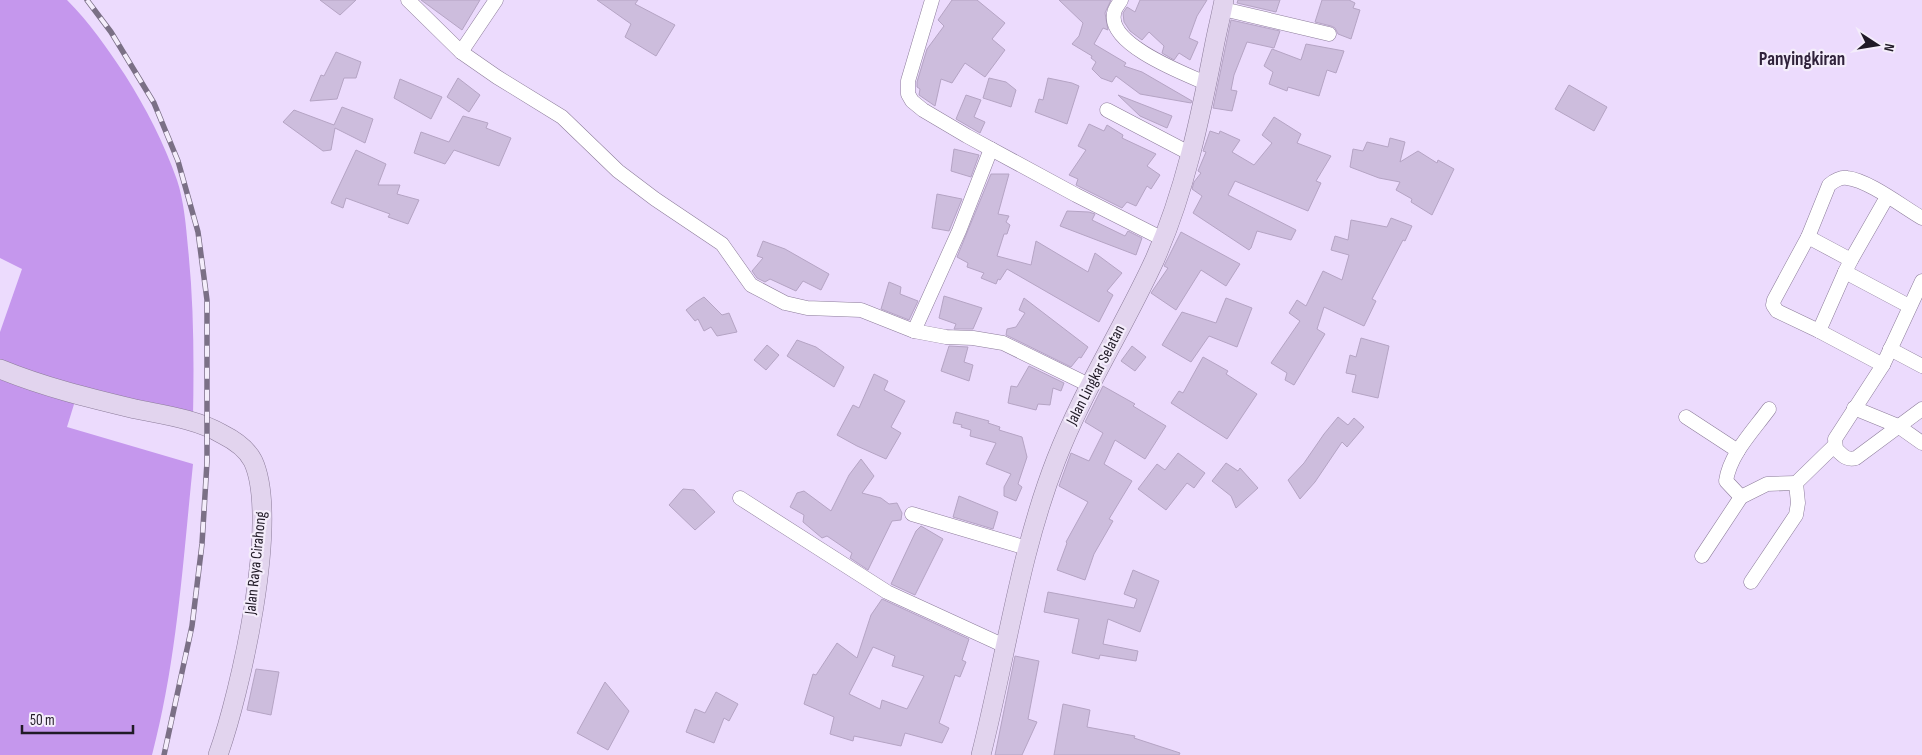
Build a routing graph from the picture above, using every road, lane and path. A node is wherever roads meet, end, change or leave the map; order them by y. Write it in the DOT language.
graph roads {
  1 [pos="408,0"];
  2 [pos="496,0"];
  3 [pos="932,0"];
  4 [pos="1121,0"];
  5 [pos="1223,4"];
  6 [pos="1328,34"];
  7 [pos="461,52"];
  8 [pos="1208,84"];
  9 [pos="1107,110"];
  10 [pos="992,149"];
  11 [pos="1191,154"];
  12 [pos="1887,197"];
  13 [pos="1922,218"];
  14 [pos="1808,237"];
  15 [pos="1163,239"];
  16 [pos="1848,266"];
  17 [pos="1917,295"];
  18 [pos="914,331"];
  19 [pos="1819,331"];
  20 [pos="1890,349"];
  21 [pos="1883,365"];
  22 [pos="1922,366"];
  23 [pos="0,370"];
  24 [pos="1090,385"];
  25 [pos="1854,408"];
  26 [pos="1769,409"];
  27 [pos="1922,409"];
  28 [pos="1686,416"];
  29 [pos="1898,426"];
  30 [pos="1922,443"];
  31 [pos="1834,446"];
  32 [pos="1738,451"];
  33 [pos="1796,483"];
  34 [pos="1741,497"];
  35 [pos="740,498"];
  36 [pos="912,514"];
  37 [pos="1027,548"];
  38 [pos="1702,556"];
  39 [pos="1751,582"];
  40 [pos="1007,646"];
  41 [pos="218,755"];
  42 [pos="981,755"];
  1 -- 7 [label="street"];
  2 -- 7 [label="street"];
  3 -- 10 [label="street"];
  4 -- 8 [label="street"];
  5 -- 6 [label="street"];
  5 -- 8 [label="street, Jalan Lingkar Selatan"];
  7 -- 18 [label="street"];
  8 -- 11 [label="street, Jalan Lingkar Selatan"];
  9 -- 11 [label="street"];
  10 -- 15 [label="street"];
  10 -- 18 [label="street"];
  11 -- 15 [label="street, Jalan Lingkar Selatan"];
  12 -- 13 [label="street"];
  12 -- 14 [label="street"];
  12 -- 16 [label="street"];
  14 -- 16 [label="street"];
  14 -- 19 [label="street"];
  15 -- 24 [label="street, Jalan Lingkar Selatan"];
  16 -- 17 [label="street"];
  16 -- 19 [label="street"];
  17 -- 20 [label="street"];
  18 -- 24 [label="street"];
  19 -- 21 [label="street"];
  20 -- 21 [label="street"];
  20 -- 22 [label="street"];
  21 -- 25 [label="street"];
  23 -- 41 [label="street, Jalan Raya Cirahong"];
  24 -- 37 [label="street, Jalan Lingkar Selatan"];
  25 -- 29 [label="street"];
  25 -- 31 [label="street"];
  26 -- 32 [label="street"];
  27 -- 29 [label="street"];
  28 -- 32 [label="street"];
  29 -- 30 [label="street"];
  29 -- 31 [label="street"];
  31 -- 33 [label="street"];
  32 -- 34 [label="street"];
  33 -- 34 [label="street"];
  33 -- 39 [label="street"];
  34 -- 38 [label="street"];
  35 -- 40 [label="street"];
  36 -- 37 [label="street"];
  37 -- 40 [label="street, Jalan Lingkar Selatan"];
  40 -- 42 [label="street, Jalan Lingkar Selatan"];
}
